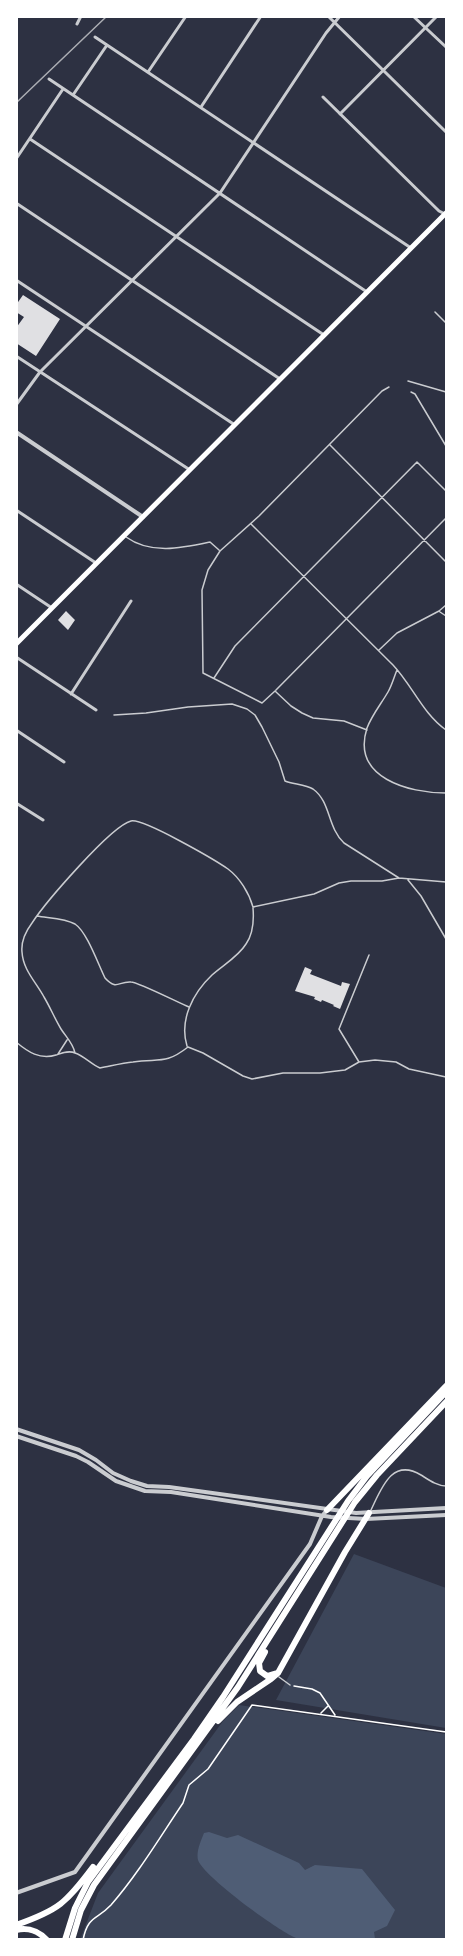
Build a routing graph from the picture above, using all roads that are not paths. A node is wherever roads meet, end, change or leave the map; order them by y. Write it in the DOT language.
graph roads {
  1 [pos="81,16"];
  2 [pos="186,16"];
  3 [pos="261,16"];
  4 [pos="328,16"];
  5 [pos="340,16"];
  6 [pos="413,16"];
  7 [pos="437,16"];
  8 [pos="335,22"];
  9 [pos="77,24"];
  10 [pos="425,28"];
  11 [pos="94,37"];
  12 [pos="107,45"];
  13 [pos="447,47"];
  14 [pos="384,70"];
  15 [pos="148,72"];
  16 [pos="49,79"];
  17 [pos="63,89"];
  18 [pos="73,95"];
  19 [pos="323,97"];
  20 [pos="201,107"];
  21 [pos="340,114"];
  22 [pos="447,132"];
  23 [pos="30,139"];
  24 [pos="253,143"];
  25 [pos="16,159"];
  26 [pos="220,193"];
  27 [pos="16,203"];
  28 [pos="446,213"];
  29 [pos="175,237"];
  30 [pos="411,248"];
  31 [pos="16,280"];
  32 [pos="131,280"];
  33 [pos="367,292"];
  34 [pos="435,312"];
  35 [pos="447,323"];
  36 [pos="86,326"];
  37 [pos="324,335"];
  38 [pos="16,356"];
  39 [pos="40,372"];
  40 [pos="281,379"];
  41 [pos="408,381"];
  42 [pos="389,387"];
  43 [pos="411,392"];
  44 [pos="447,392"];
  45 [pos="16,405"];
  46 [pos="235,425"];
  47 [pos="16,432"];
  48 [pos="329,445"];
  49 [pos="447,446"];
  50 [pos="190,471"];
  51 [pos="447,491"];
  52 [pos="383,497"];
  53 [pos="16,510"];
  54 [pos="144,517"];
  55 [pos="447,518"];
  56 [pos="251,523"];
  57 [pos="124,537"];
  58 [pos="425,540"];
  59 [pos="220,551"];
  60 [pos="447,562"];
  61 [pos="98,564"];
  62 [pos="304,576"];
  63 [pos="16,584"];
  64 [pos="131,601"];
  65 [pos="447,605"];
  66 [pos="53,608"];
  67 [pos="439,611"];
  68 [pos="447,616"];
  69 [pos="347,619"];
  70 [pos="16,645"];
  71 [pos="379,650"];
  72 [pos="16,657"];
  73 [pos="397,669"];
  74 [pos="213,679"];
  75 [pos="275,691"];
  76 [pos="71,694"];
  77 [pos="96,710"];
  78 [pos="114,715"];
  79 [pos="16,730"];
  80 [pos="367,730"];
  81 [pos="447,730"];
  82 [pos="64,762"];
  83 [pos="447,793"];
  84 [pos="16,803"];
  85 [pos="43,820"];
  86 [pos="399,878"];
  87 [pos="407,879"];
  88 [pos="447,882"];
  89 [pos="253,907"];
  90 [pos="37,916"];
  91 [pos="447,939"];
  92 [pos="369,955"];
  93 [pos="189,1007"];
  94 [pos="68,1038"];
  95 [pos="16,1042"];
  96 [pos="188,1047"];
  97 [pos="75,1053"];
  98 [pos="58,1054"];
  99 [pos="359,1062"];
  100 [pos="447,1077"];
  101 [pos="447,1386"];
  102 [pos="447,1392"];
  103 [pos="447,1402"];
  104 [pos="16,1429"];
  105 [pos="16,1436"];
  106 [pos="447,1486"];
  107 [pos="146,1488"];
  108 [pos="169,1490"];
  109 [pos="447,1508"];
  110 [pos="331,1510"];
  111 [pos="447,1515"];
  112 [pos="322,1516"];
  113 [pos="367,1516"];
  114 [pos="278,1624"];
  115 [pos="278,1673"];
  116 [pos="290,1684"];
  117 [pos="196,1746"];
  118 [pos="116,1843"];
  119 [pos="16,1893"];
  120 [pos="16,1925"];
  121 [pos="16,1930"];
  122 [pos="46,1940"];
  123 [pos="65,1940"];
  124 [pos="72,1940"];
  1 -- 9 [label="street"];
  2 -- 15 [label="street"];
  3 -- 20 [label="street"];
  4 -- 8 [label="street"];
  5 -- 8 [label="street"];
  6 -- 10 [label="street"];
  7 -- 10 [label="street"];
  8 -- 14 [label="street"];
  8 -- 24 [label="street"];
  10 -- 13 [label="street"];
  10 -- 14 [label="street"];
  11 -- 12 [label="street"];
  12 -- 15 [label="street"];
  12 -- 18 [label="street"];
  14 -- 21 [label="street"];
  14 -- 22 [label="street"];
  15 -- 20 [label="street"];
  16 -- 17 [label="street"];
  17 -- 18 [label="street"];
  17 -- 23 [label="street"];
  18 -- 26 [label="street"];
  19 -- 21 [label="street"];
  20 -- 24 [label="street"];
  21 -- 28 [label="street"];
  23 -- 25 [label="street"];
  23 -- 29 [label="street"];
  24 -- 26 [label="street"];
  24 -- 30 [label="street"];
  26 -- 29 [label="street"];
  26 -- 33 [label="street"];
  27 -- 32 [label="street"];
  28 -- 30 [label="main road"];
  29 -- 32 [label="street"];
  29 -- 37 [label="street"];
  30 -- 33 [label="main road"];
  31 -- 36 [label="street"];
  32 -- 36 [label="street"];
  32 -- 40 [label="street"];
  33 -- 37 [label="main road"];
  34 -- 35 [label="lane"];
  36 -- 39 [label="street"];
  36 -- 46 [label="street"];
  37 -- 40 [label="main road"];
  38 -- 39 [label="street"];
  39 -- 45 [label="street"];
  39 -- 50 [label="street"];
  40 -- 46 [label="main road"];
  41 -- 44 [label="lane"];
  42 -- 48 [label="lane"];
  43 -- 49 [label="lane"];
  46 -- 50 [label="main road"];
  47 -- 54 [label="street"];
  48 -- 52 [label="lane"];
  48 -- 56 [label="lane"];
  50 -- 54 [label="main road"];
  51 -- 52 [label="lane"];
  52 -- 58 [label="lane"];
  52 -- 62 [label="lane"];
  53 -- 61 [label="street"];
  54 -- 57 [label="main road"];
  55 -- 58 [label="lane"];
  56 -- 59 [label="lane"];
  56 -- 62 [label="lane"];
  57 -- 59 [label="lane"];
  57 -- 61 [label="main road"];
  58 -- 60 [label="lane"];
  58 -- 69 [label="lane"];
  59 -- 74 [label="lane"];
  61 -- 66 [label="main road"];
  62 -- 69 [label="lane"];
  62 -- 74 [label="lane"];
  63 -- 66 [label="street"];
  64 -- 76 [label="street"];
  65 -- 67 [label="lane"];
  66 -- 70 [label="main road"];
  67 -- 68 [label="lane"];
  67 -- 71 [label="lane"];
  69 -- 71 [label="lane"];
  69 -- 75 [label="lane"];
  71 -- 73 [label="lane"];
  72 -- 76 [label="street"];
  73 -- 80 [label="lane"];
  73 -- 81 [label="lane"];
  74 -- 75 [label="lane"];
  75 -- 80 [label="lane"];
  76 -- 77 [label="street"];
  78 -- 86 [label="lane"];
  79 -- 82 [label="street"];
  80 -- 83 [label="lane"];
  84 -- 85 [label="street"];
  86 -- 87 [label="lane"];
  86 -- 89 [label="lane"];
  87 -- 88 [label="lane"];
  87 -- 91 [label="lane"];
  89 -- 90 [label="lane"];
  89 -- 93 [label="lane"];
  90 -- 93 [label="lane"];
  90 -- 94 [label="lane"];
  92 -- 99 [label="lane"];
  93 -- 96 [label="lane"];
  94 -- 97 [label="lane"];
  94 -- 98 [label="lane"];
  95 -- 98 [label="lane"];
  96 -- 97 [label="lane"];
  96 -- 99 [label="lane"];
  97 -- 98 [label="lane"];
  99 -- 100 [label="lane"];
  101 -- 110 [label="highway"];
  102 -- 118 [label="highway"];
  103 -- 114 [label="highway"];
  104 -- 107 [label="street"];
  105 -- 107 [label="street"];
  106 -- 113 [label="lane"];
  107 -- 108 [label="street"];
  108 -- 110 [label="street"];
  108 -- 112 [label="street"];
  109 -- 113 [label="street"];
  110 -- 112 [label="street"];
  110 -- 113 [label="street"];
  111 -- 113 [label="street"];
  112 -- 113 [label="street"];
  112 -- 119 [label="street"];
  113 -- 115 [label="highway"];
  114 -- 115 [label="highway"];
  114 -- 117 [label="highway"];
  115 -- 116 [label="lane"];
  115 -- 117 [label="highway"];
  117 -- 124 [label="highway"];
  118 -- 120 [label="highway"];
  118 -- 123 [label="highway"];
  121 -- 122 [label="highway"];
}
